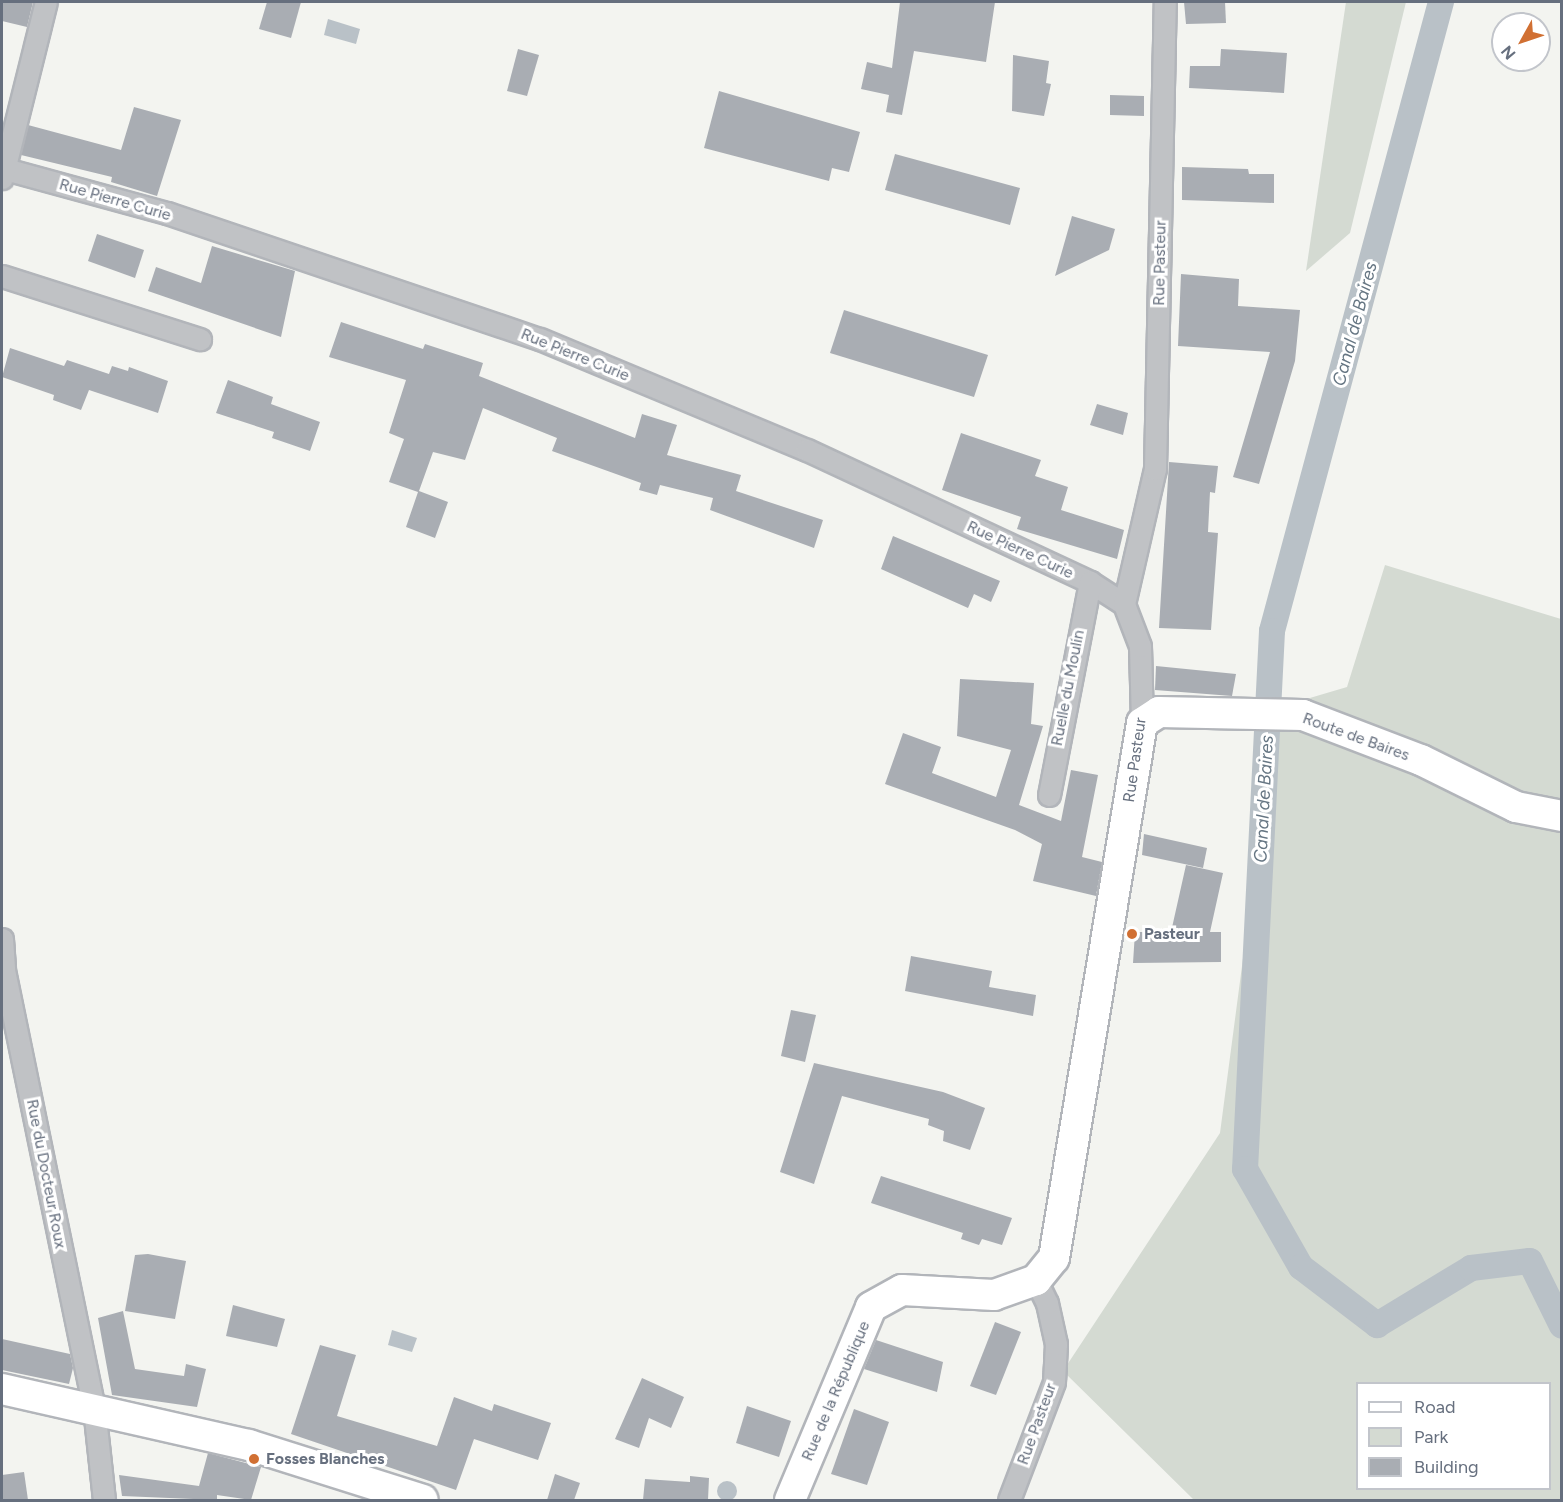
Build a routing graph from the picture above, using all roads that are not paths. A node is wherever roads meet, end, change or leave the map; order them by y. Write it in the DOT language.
graph roads {
  1 [pos="46,2"];
  2 [pos="1165,2"];
  3 [pos="2,172"];
  4 [pos="2,276"];
  5 [pos="200,339"];
  6 [pos="1090,582"];
  7 [pos="1124,604"];
  8 [pos="1142,723"];
  9 [pos="1048,795"];
  10 [pos="1562,816"];
  11 [pos="2,939"];
  12 [pos="1036,1280"];
  13 [pos="2,1389"];
  14 [pos="94,1408"];
  15 [pos="104,1500"];
  16 [pos="423,1500"];
  17 [pos="790,1500"];
  18 [pos="1009,1500"];
  1 -- 3 [label="street"];
  2 -- 7 [label="street, Rue Pasteur"];
  3 -- 6 [label="street, Rue Pierre Curie"];
  4 -- 5 [label="street"];
  6 -- 7 [label="street, Rue Pierre Curie"];
  6 -- 9 [label="street, Ruelle du Moulin"];
  7 -- 8 [label="street, Rue Pasteur"];
  8 -- 10 [label="street, Route de Baires"];
  8 -- 12 [label="street, Rue Pasteur"];
  11 -- 14 [label="street, Rue du Docteur Roux"];
  12 -- 17 [label="street, Rue de la République"];
  12 -- 18 [label="street, Rue Pasteur"];
  13 -- 14 [label="street"];
  14 -- 15 [label="street, Rue du Docteur Roux"];
  14 -- 16 [label="street"];
}
